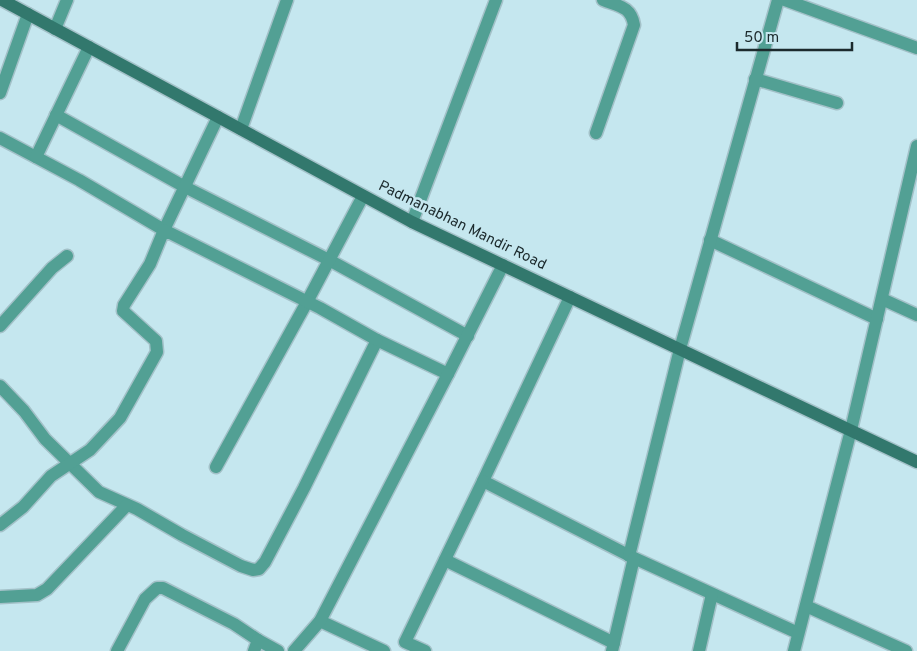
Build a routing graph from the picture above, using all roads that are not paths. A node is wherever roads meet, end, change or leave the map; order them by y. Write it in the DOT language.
graph roads {
  1 [pos="2,0"];
  2 [pos="67,0"];
  3 [pos="287,0"];
  4 [pos="496,0"];
  5 [pos="603,0"];
  6 [pos="778,0"];
  7 [pos="785,0"];
  8 [pos="28,14"];
  9 [pos="55,29"];
  10 [pos="89,47"];
  11 [pos="917,48"];
  12 [pos="755,80"];
  13 [pos="0,93"];
  14 [pos="836,103"];
  15 [pos="56,115"];
  16 [pos="218,117"];
  17 [pos="241,129"];
  18 [pos="596,133"];
  19 [pos="0,138"];
  20 [pos="917,146"];
  21 [pos="36,156"];
  22 [pos="185,186"];
  23 [pos="363,196"];
  24 [pos="412,222"];
  25 [pos="164,230"];
  26 [pos="710,240"];
  27 [pos="67,256"];
  28 [pos="328,260"];
  29 [pos="503,265"];
  30 [pos="570,297"];
  31 [pos="882,299"];
  32 [pos="307,302"];
  33 [pos="917,315"];
  34 [pos="877,319"];
  35 [pos="0,326"];
  36 [pos="468,336"];
  37 [pos="377,340"];
  38 [pos="680,349"];
  39 [pos="448,374"];
  40 [pos="0,386"];
  41 [pos="851,430"];
  42 [pos="917,462"];
  43 [pos="70,464"];
  44 [pos="216,466"];
  45 [pos="483,481"];
  46 [pos="127,505"];
  47 [pos="0,525"];
  48 [pos="632,557"];
  49 [pos="445,560"];
  50 [pos="712,594"];
  51 [pos="0,597"];
  52 [pos="806,606"];
  53 [pos="320,621"];
  54 [pos="798,633"];
  55 [pos="256,646"];
  56 [pos="402,646"];
  57 [pos="613,647"];
  58 [pos="118,651"];
  59 [pos="278,651"];
  60 [pos="294,651"];
  61 [pos="384,651"];
  62 [pos="425,651"];
  63 [pos="699,651"];
  64 [pos="794,651"];
  65 [pos="906,651"];
  1 -- 8 [label="street, Padmanabhan Mandir Road"];
  2 -- 9 [label="street"];
  3 -- 17 [label="street"];
  4 -- 24 [label="street"];
  5 -- 18 [label="street"];
  6 -- 12 [label="street"];
  7 -- 11 [label="street"];
  8 -- 9 [label="street, Padmanabhan Mandir Road"];
  8 -- 13 [label="street"];
  9 -- 10 [label="street, Padmanabhan Mandir Road"];
  10 -- 15 [label="street"];
  10 -- 16 [label="street, Padmanabhan Mandir Road"];
  12 -- 14 [label="street"];
  12 -- 26 [label="street"];
  15 -- 21 [label="street"];
  15 -- 22 [label="street"];
  16 -- 17 [label="street, Padmanabhan Mandir Road"];
  16 -- 22 [label="street"];
  17 -- 23 [label="street, Padmanabhan Mandir Road"];
  19 -- 21 [label="street"];
  20 -- 31 [label="street"];
  21 -- 25 [label="street"];
  22 -- 25 [label="street"];
  22 -- 28 [label="street"];
  23 -- 24 [label="street, Padmanabhan Mandir Road"];
  23 -- 28 [label="street"];
  24 -- 29 [label="street, Padmanabhan Mandir Road"];
  25 -- 32 [label="street"];
  25 -- 43 [label="street"];
  26 -- 34 [label="street"];
  26 -- 38 [label="street"];
  27 -- 35 [label="street"];
  28 -- 32 [label="street"];
  28 -- 36 [label="street"];
  29 -- 30 [label="street, Padmanabhan Mandir Road"];
  29 -- 36 [label="street"];
  30 -- 38 [label="street, Padmanabhan Mandir Road"];
  30 -- 45 [label="street"];
  31 -- 33 [label="street"];
  31 -- 34 [label="street"];
  32 -- 37 [label="street"];
  32 -- 44 [label="street"];
  34 -- 41 [label="street"];
  36 -- 39 [label="street"];
  37 -- 39 [label="street"];
  37 -- 46 [label="street"];
  38 -- 41 [label="street, Padmanabhan Mandir Road"];
  38 -- 48 [label="street"];
  39 -- 53 [label="street"];
  40 -- 43 [label="street"];
  41 -- 42 [label="street, Padmanabhan Mandir Road"];
  41 -- 52 [label="street"];
  43 -- 46 [label="street"];
  43 -- 47 [label="street"];
  45 -- 48 [label="street"];
  45 -- 49 [label="street"];
  46 -- 51 [label="street"];
  48 -- 50 [label="street"];
  48 -- 57 [label="street"];
  49 -- 56 [label="street"];
  49 -- 57 [label="street"];
  50 -- 54 [label="street"];
  50 -- 63 [label="street"];
  52 -- 54 [label="street"];
  52 -- 65 [label="street"];
  53 -- 60 [label="street"];
  53 -- 61 [label="street"];
  54 -- 64 [label="street"];
  55 -- 58 [label="street"];
  55 -- 59 [label="street"];
  56 -- 62 [label="street"];
}
